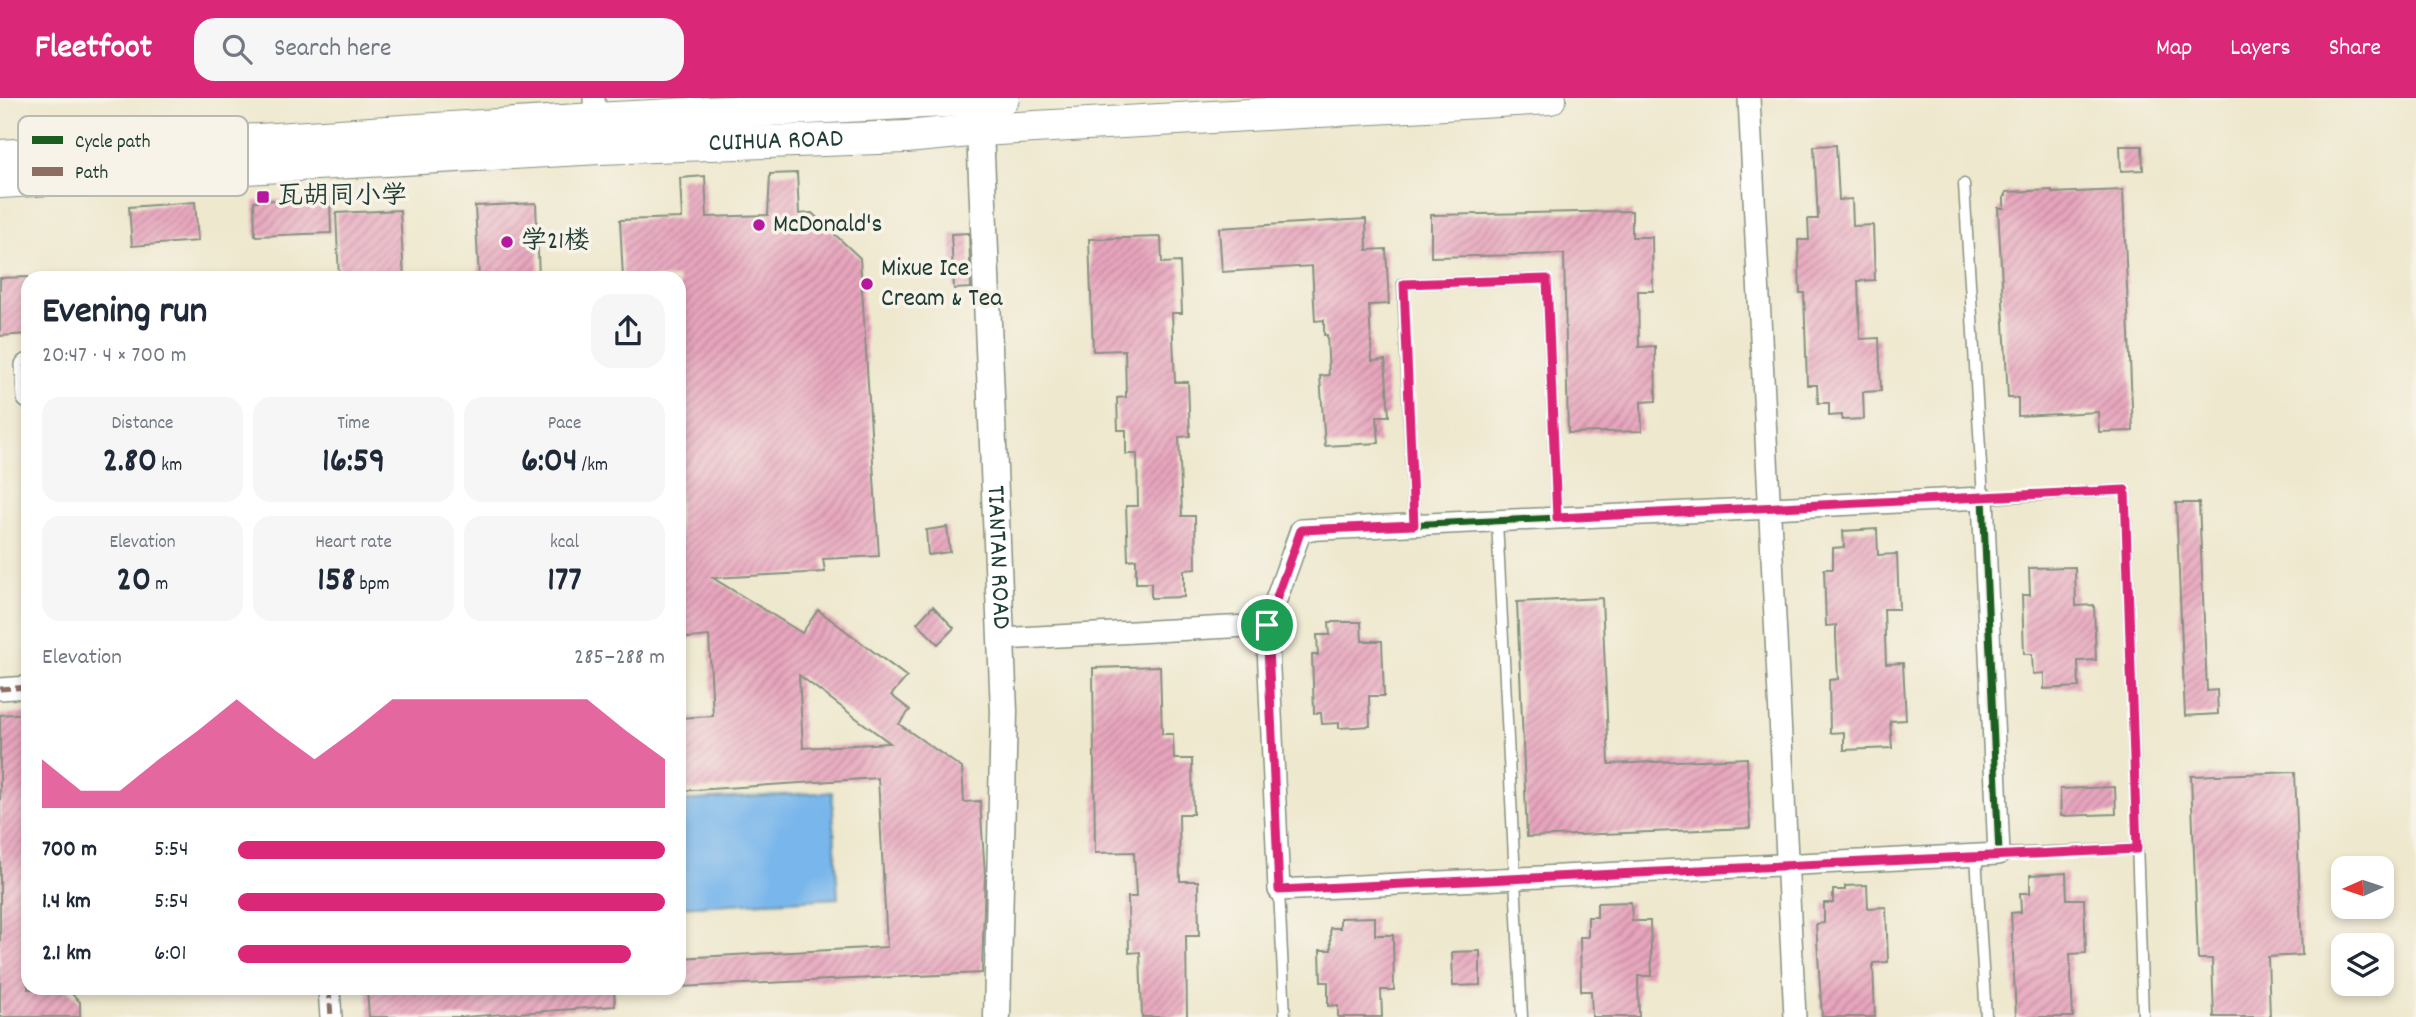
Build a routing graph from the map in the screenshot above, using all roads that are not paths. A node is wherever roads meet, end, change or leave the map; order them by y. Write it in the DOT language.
graph roads {
  1 [pos="1550,98"];
  2 [pos="1749,98"];
  3 [pos="594,109"];
  4 [pos="986,109"];
  5 [pos="248,136"];
  6 [pos="18,155"];
  7 [pos="0,156"];
  8 [pos="248,167"];
  9 [pos="18,180"];
  10 [pos="0,181"];
  11 [pos="1964,184"];
  12 [pos="1983,498"];
  13 [pos="1768,508"];
  14 [pos="1557,518"];
  15 [pos="1497,521"];
  16 [pos="1414,525"];
  17 [pos="1267,625"];
  18 [pos="1001,639"];
  19 [pos="21,688"];
  20 [pos="0,689"];
  21 [pos="2137,849"];
  22 [pos="1999,854"];
  23 [pos="1976,856"];
  24 [pos="1786,865"];
  25 [pos="1515,878"];
  26 [pos="1279,890"];
  27 [pos="329,995"];
  28 [pos="331,1017"];
  29 [pos="997,1017"];
  30 [pos="1285,1017"];
  31 [pos="1522,1017"];
  32 [pos="1795,1017"];
  33 [pos="1986,1017"];
  34 [pos="2143,1017"];
  1 -- 4 [label="main road, CUIHUA ROAD"];
  2 -- 13 [label="street"];
  3 -- 4 [label="main road, CUIHUA ROAD"];
  3 -- 5 [label="main road, CUIHUA ROAD"];
  4 -- 8 [label="main road, CUIHUA ROAD"];
  4 -- 18 [label="street, TIANTAN ROAD"];
  6 -- 7 [label="main road, CUIHUA ROAD"];
  9 -- 10 [label="main road, CUIHUA ROAD"];
  11 -- 12 [label="lane"];
  12 -- 13 [label="street"];
  12 -- 21 [label="lane"];
  12 -- 22 [label="street"];
  13 -- 14 [label="street"];
  13 -- 24 [label="street"];
  14 -- 15 [label="street"];
  14 -- 16 [label="lane"];
  15 -- 16 [label="street"];
  15 -- 25 [label="lane"];
  16 -- 17 [label="street"];
  17 -- 18 [label="street"];
  17 -- 26 [label="street"];
  18 -- 29 [label="street, TIANTAN ROAD"];
  19 -- 20 [label="street"];
  21 -- 22 [label="lane"];
  21 -- 34 [label="lane"];
  22 -- 23 [label="street"];
  23 -- 24 [label="street"];
  23 -- 33 [label="lane"];
  24 -- 25 [label="street"];
  24 -- 32 [label="street"];
  25 -- 26 [label="street"];
  25 -- 31 [label="lane"];
  26 -- 30 [label="lane"];
  27 -- 28 [label="street"];
}
